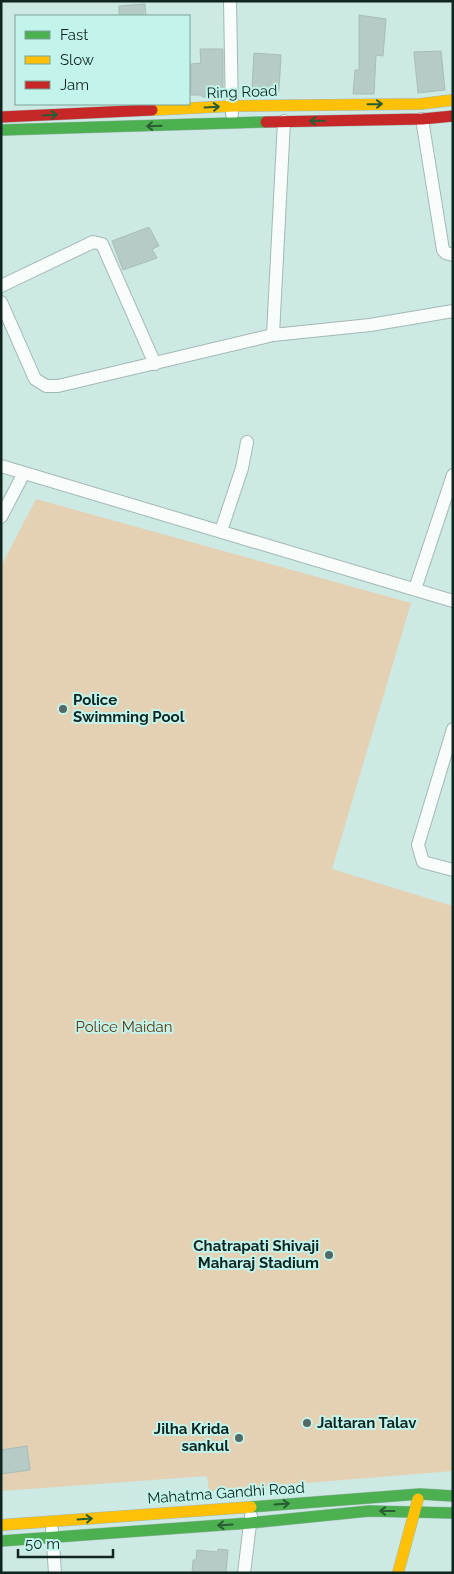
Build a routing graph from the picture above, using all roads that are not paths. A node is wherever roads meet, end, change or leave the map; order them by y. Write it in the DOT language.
graph roads {
  1 [pos="230,1"];
  2 [pos="453,100"];
  3 [pos="232,106"];
  4 [pos="453,116"];
  5 [pos="1,117"];
  6 [pos="422,119"];
  7 [pos="284,121"];
  8 [pos="232,123"];
  9 [pos="1,130"];
  10 [pos="453,254"];
  11 [pos="1,286"];
  12 [pos="1,302"];
  13 [pos="453,311"];
  14 [pos="273,335"];
  15 [pos="155,364"];
  16 [pos="246,442"];
  17 [pos="1,466"];
  18 [pos="24,473"];
  19 [pos="453,475"];
  20 [pos="1,516"];
  21 [pos="221,532"];
  22 [pos="415,590"];
  23 [pos="453,601"];
  24 [pos="453,729"];
  25 [pos="453,870"];
  26 [pos="420,1494"];
  27 [pos="453,1496"];
  28 [pos="252,1506"];
  29 [pos="415,1511"];
  30 [pos="453,1513"];
  31 [pos="52,1521"];
  32 [pos="250,1523"];
  33 [pos="1,1525"];
  34 [pos="53,1538"];
  35 [pos="1,1541"];
  36 [pos="55,1573"];
  37 [pos="244,1573"];
  38 [pos="398,1573"];
  1 -- 3 [label="street"];
  3 -- 2 [label="main road, Ring Road, one-way"];
  5 -- 3 [label="main road, Ring Road, one-way"];
  3 -- 8 [label="street"];
  4 -- 6 [label="main road"];
  6 -- 7 [label="main road, one-way"];
  6 -- 10 [label="street"];
  7 -- 8 [label="main road"];
  7 -- 14 [label="street"];
  8 -- 9 [label="main road, one-way"];
  11 -- 15 [label="street"];
  12 -- 15 [label="street"];
  13 -- 14 [label="street"];
  14 -- 15 [label="street"];
  16 -- 21 [label="street"];
  17 -- 18 [label="street"];
  18 -- 20 [label="street"];
  18 -- 21 [label="street"];
  19 -- 22 [label="street"];
  21 -- 22 [label="street"];
  22 -- 23 [label="street"];
  24 -- 25 [label="street"];
  26 -- 27 [label="main road, Mahatma Gandhi Road"];
  28 -- 26 [label="main road, Mahatma Gandhi Road, one-way"];
  26 -- 29 [label="main road"];
  31 -- 28 [label="main road, Mahatma Gandhi Road, one-way"];
  28 -- 32 [label="street"];
  29 -- 30 [label="main road"];
  29 -- 32 [label="main road, one-way"];
  29 -- 38 [label="main road"];
  31 -- 33 [label="main road, Mahatma Gandhi Road"];
  31 -- 34 [label="street"];
  32 -- 34 [label="main road, one-way"];
  32 -- 37 [label="street"];
  34 -- 35 [label="main road"];
  34 -- 36 [label="street"];
}
